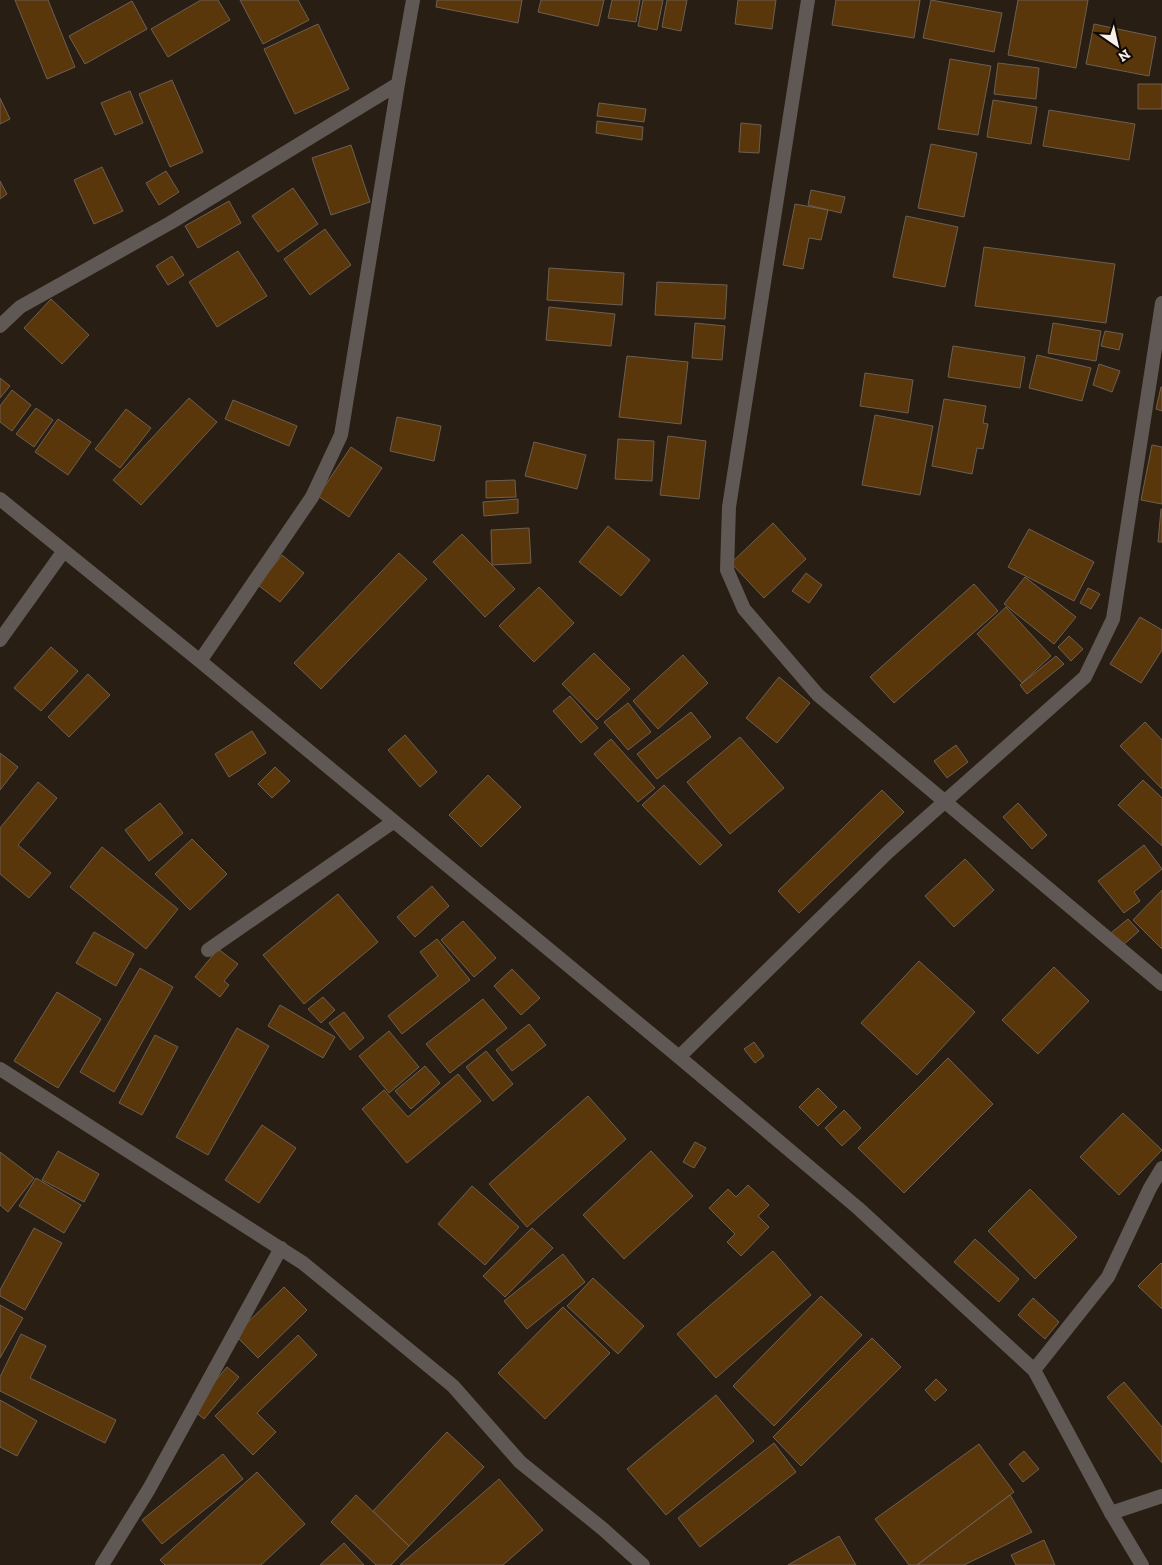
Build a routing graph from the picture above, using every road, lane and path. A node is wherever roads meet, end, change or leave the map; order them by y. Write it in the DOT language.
graph roads {
  1 [pos="413,0"];
  2 [pos="808,0"];
  3 [pos="398,84"];
  4 [pos="1162,303"];
  5 [pos="0,326"];
  6 [pos="0,500"];
  7 [pos="63,552"];
  8 [pos="0,640"];
  9 [pos="200,661"];
  10 [pos="943,801"];
  11 [pos="393,822"];
  12 [pos="208,950"];
  13 [pos="1162,984"];
  14 [pos="679,1057"];
  15 [pos="0,1069"];
  16 [pos="1162,1168"];
  17 [pos="281,1248"];
  18 [pos="1034,1370"];
  19 [pos="1162,1496"];
  20 [pos="1111,1513"];
  21 [pos="102,1565"];
  22 [pos="643,1565"];
  23 [pos="1142,1565"];
  1 -- 3 [label="street"];
  2 -- 10 [label="street"];
  3 -- 5 [label="street"];
  3 -- 9 [label="street"];
  4 -- 10 [label="street"];
  6 -- 7 [label="street"];
  7 -- 8 [label="street"];
  7 -- 9 [label="street"];
  9 -- 11 [label="street"];
  10 -- 13 [label="street"];
  10 -- 14 [label="street"];
  11 -- 12 [label="street"];
  11 -- 14 [label="street"];
  14 -- 18 [label="street"];
  15 -- 17 [label="street"];
  16 -- 18 [label="street"];
  17 -- 21 [label="street"];
  17 -- 22 [label="street"];
  18 -- 20 [label="street"];
  19 -- 20 [label="street"];
  20 -- 23 [label="street"];
}
